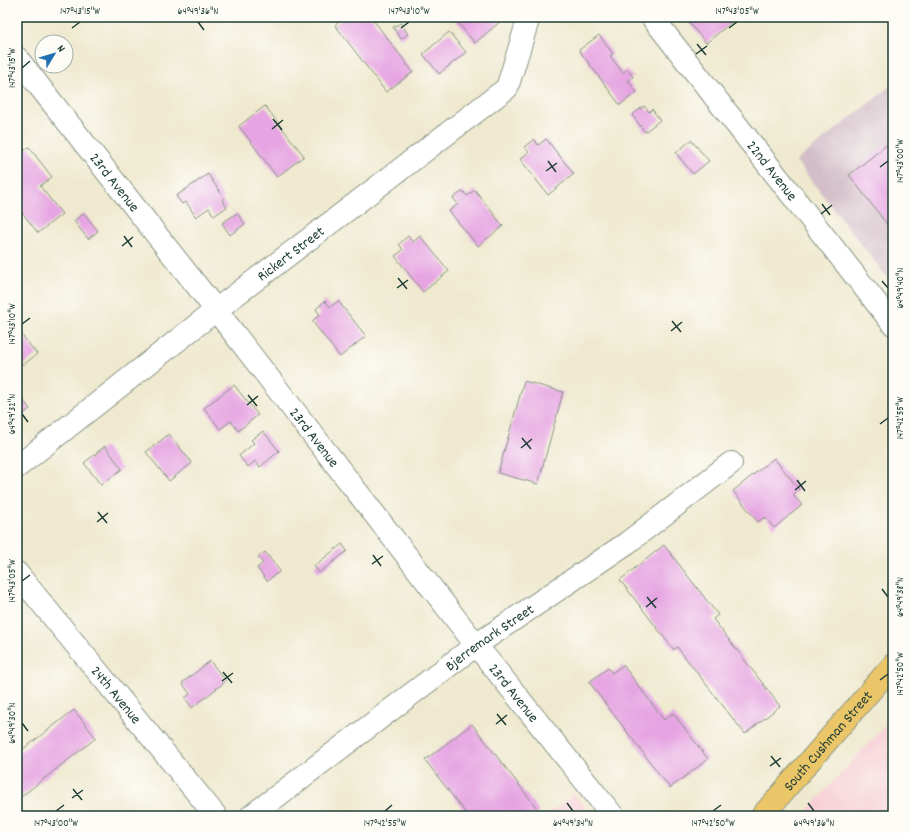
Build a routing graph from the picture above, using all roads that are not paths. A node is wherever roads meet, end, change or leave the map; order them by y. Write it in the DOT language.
graph roads {
  1 [pos="529,17"];
  2 [pos="652,17"];
  3 [pos="17,58"];
  4 [pos="216,310"];
  5 [pos="893,324"];
  6 [pos="731,463"];
  7 [pos="17,467"];
  8 [pos="17,573"];
  9 [pos="476,645"];
  10 [pos="893,665"];
  11 [pos="216,816"];
  12 [pos="251,816"];
  13 [pos="613,816"];
  14 [pos="762,816"];
  1 -- 4 [label="street, Rickert Street"];
  2 -- 5 [label="street, 22nd Avenue"];
  3 -- 4 [label="street, 23rd Avenue"];
  4 -- 7 [label="street, Rickert Street"];
  4 -- 9 [label="street, 23rd Avenue"];
  6 -- 9 [label="street, Bjerremark Street"];
  8 -- 11 [label="street, 24th Avenue"];
  9 -- 12 [label="street, Bjerremark Street"];
  9 -- 13 [label="street, 23rd Avenue"];
  10 -- 14 [label="main road, South Cushman Street"];
}
